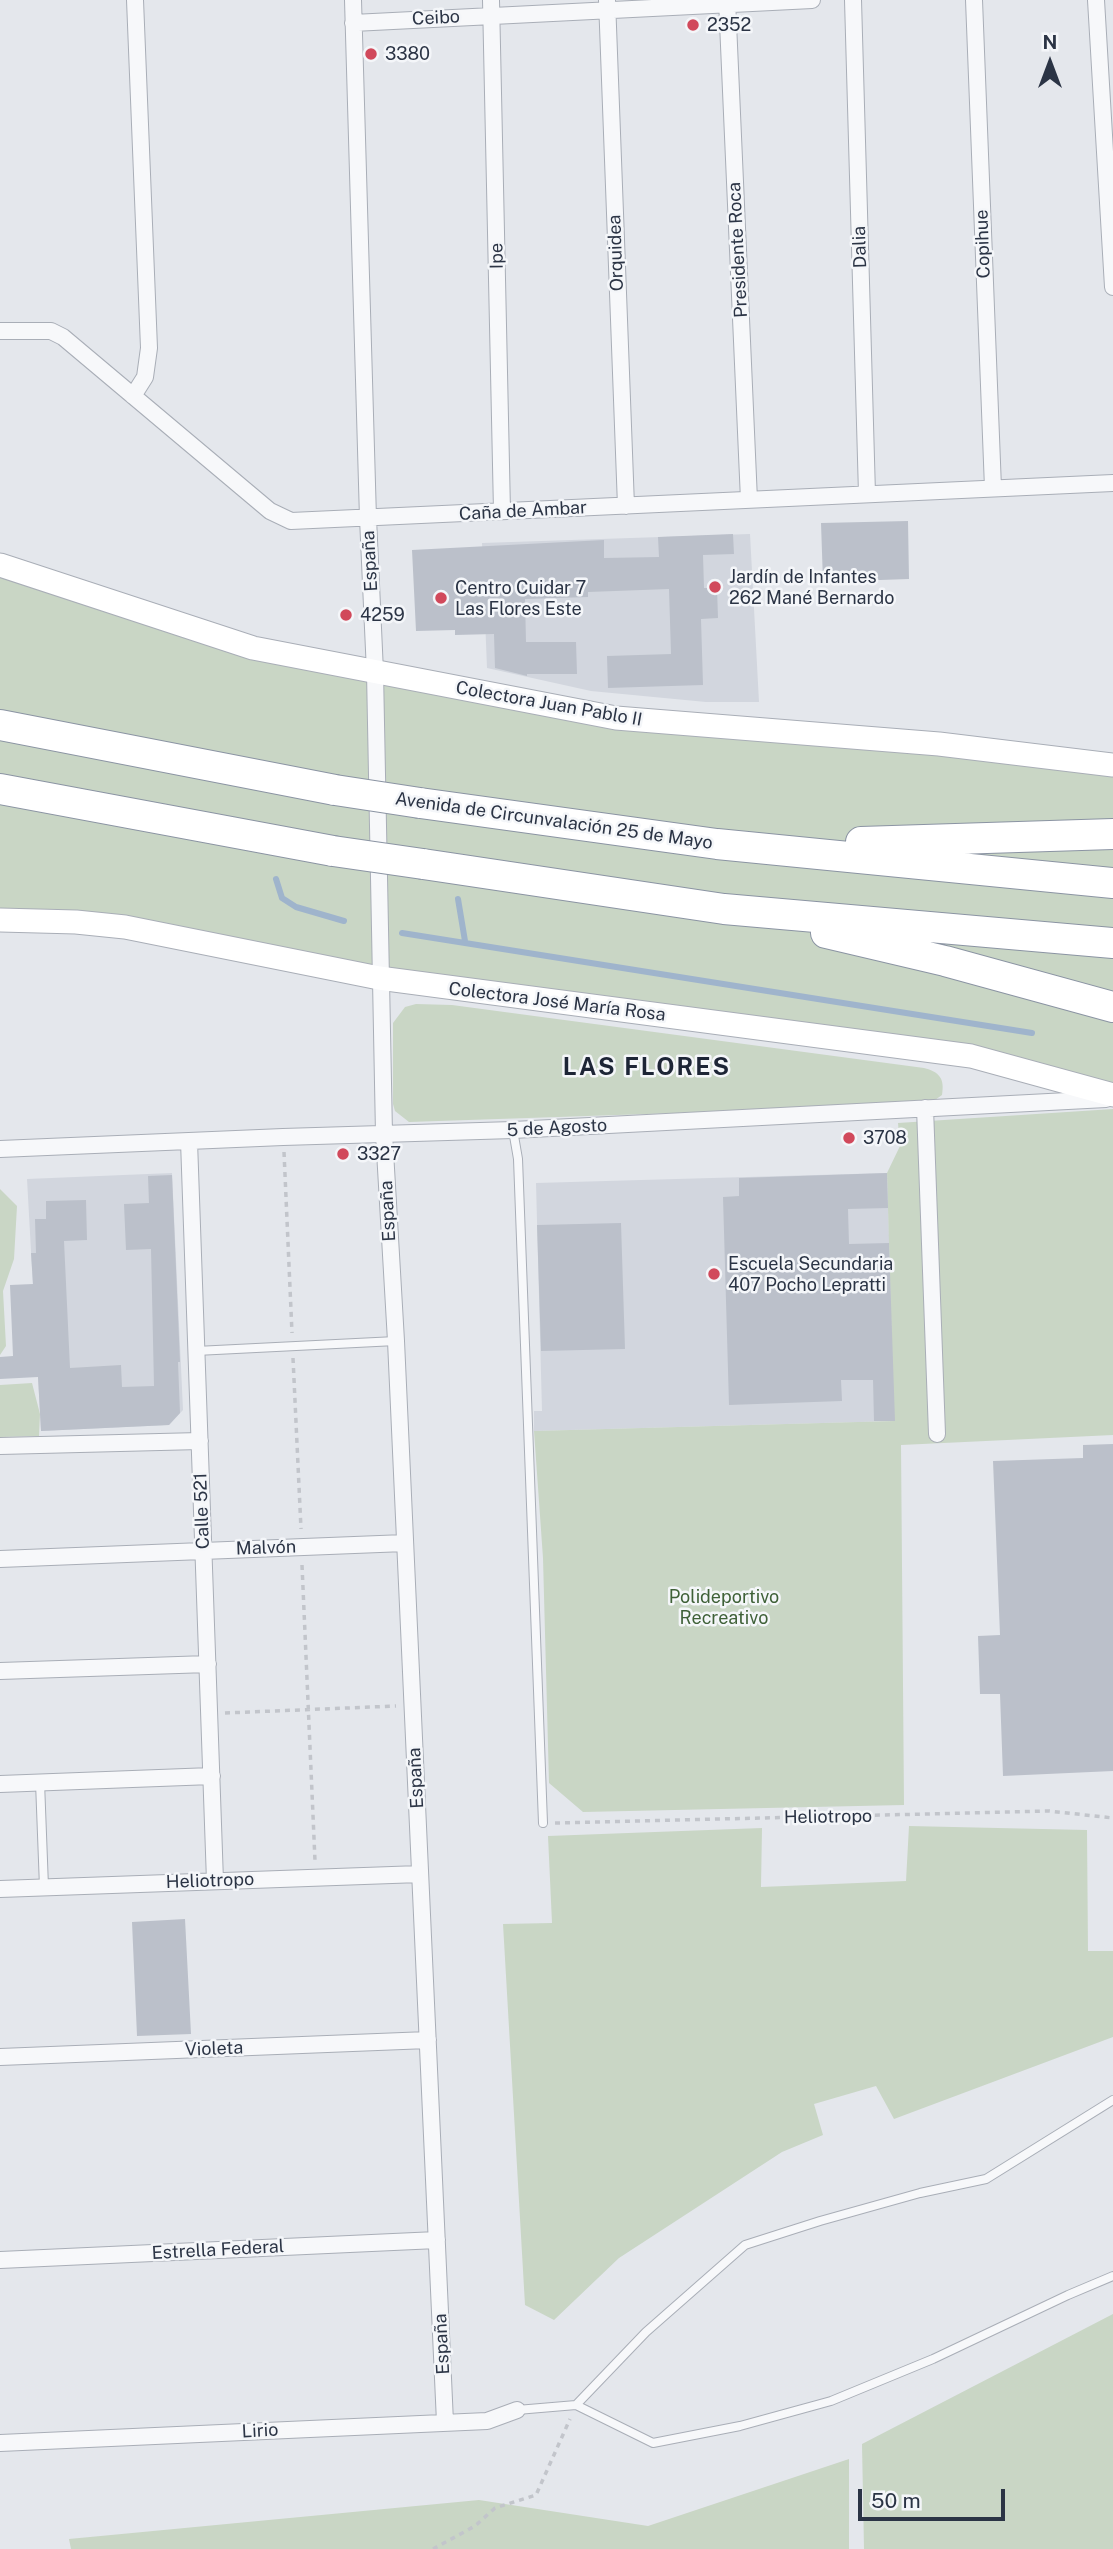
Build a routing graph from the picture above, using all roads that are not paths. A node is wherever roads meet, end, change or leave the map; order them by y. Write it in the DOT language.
graph roads {
  1 [pos="135,0"];
  2 [pos="353,0"];
  3 [pos="812,0"];
  4 [pos="853,0"];
  5 [pos="974,0"];
  6 [pos="1096,0"];
  7 [pos="727,2"];
  8 [pos="607,5"];
  9 [pos="491,8"];
  10 [pos="354,23"];
  11 [pos="1113,287"];
  12 [pos="0,331"];
  13 [pos="133,396"];
  14 [pos="1113,483"];
  15 [pos="993,488"];
  16 [pos="867,494"];
  17 [pos="749,500"];
  18 [pos="626,506"];
  19 [pos="502,511"];
  20 [pos="368,518"];
  21 [pos="0,565"];
  22 [pos="375,672"];
  23 [pos="0,725"];
  24 [pos="1113,765"];
  25 [pos="0,789"];
  26 [pos="1113,834"];
  27 [pos="717,844"];
  28 [pos="1113,883"];
  29 [pos="724,909"];
  30 [pos="0,920"];
  31 [pos="1113,943"];
  32 [pos="379,978"];
  33 [pos="1113,1007"];
  34 [pos="1113,1097"];
  35 [pos="925,1108"];
  36 [pos="513,1130"];
  37 [pos="384,1134"];
  38 [pos="189,1141"];
  39 [pos="0,1149"];
  40 [pos="396,1341"];
  41 [pos="196,1351"];
  42 [pos="937,1434"];
  43 [pos="200,1441"];
  44 [pos="0,1446"];
  45 [pos="405,1543"];
  46 [pos="204,1550"];
  47 [pos="0,1559"];
  48 [pos="208,1664"];
  49 [pos="0,1671"];
  50 [pos="212,1776"];
  51 [pos="40,1782"];
  52 [pos="0,1784"];
  53 [pos="542,1823"];
  54 [pos="420,1874"];
  55 [pos="215,1881"];
  56 [pos="44,1887"];
  57 [pos="0,1889"];
  58 [pos="428,2040"];
  59 [pos="0,2057"];
  60 [pos="1113,2100"];
  61 [pos="437,2239"];
  62 [pos="0,2260"];
  63 [pos="1113,2276"];
  64 [pos="576,2405"];
  65 [pos="517,2410"];
  66 [pos="445,2422"];
  67 [pos="0,2443"];
  1 -- 13 [label="street"];
  2 -- 10 [label="street, España"];
  3 -- 7 [label="street, Ceibo"];
  4 -- 16 [label="street, Dalia"];
  5 -- 15 [label="street, Copihue"];
  6 -- 11 [label="street"];
  7 -- 8 [label="street, Ceibo"];
  7 -- 17 [label="street, Presidente Roca"];
  8 -- 9 [label="street, Ceibo"];
  8 -- 18 [label="street, Orquidea"];
  9 -- 10 [label="street, Ceibo"];
  9 -- 19 [label="street, Ipe"];
  10 -- 20 [label="street, España"];
  12 -- 13 [label="street, Caña de Ambar"];
  13 -- 20 [label="street, Caña de Ambar"];
  14 -- 15 [label="street, Caña de Ambar"];
  15 -- 16 [label="street, Caña de Ambar"];
  16 -- 17 [label="street, Caña de Ambar"];
  17 -- 18 [label="street, Caña de Ambar"];
  18 -- 19 [label="street, Caña de Ambar"];
  19 -- 20 [label="street, Caña de Ambar"];
  20 -- 22 [label="street, España"];
  21 -- 22 [label="main road, Colectora Juan Pablo II"];
  22 -- 24 [label="main road, Colectora Juan Pablo II"];
  22 -- 32 [label="street, España"];
  23 -- 27 [label="highway, Avenida de Circunvalación 25 de Mayo, bridge"];
  25 -- 29 [label="highway, bridge"];
  26 -- 27 [label="highway"];
  27 -- 28 [label="highway, Avenida de Circunvalación 25 de Mayo"];
  29 -- 31 [label="highway"];
  29 -- 33 [label="highway"];
  30 -- 32 [label="main road, Colectora José María Rosa"];
  32 -- 34 [label="main road, Colectora José María Rosa"];
  32 -- 37 [label="street, España"];
  34 -- 35 [label="street, 5 de Agosto"];
  35 -- 36 [label="street, 5 de Agosto"];
  35 -- 42 [label="street"];
  36 -- 37 [label="street, 5 de Agosto"];
  36 -- 53 [label="lane"];
  37 -- 38 [label="street, 5 de Agosto"];
  37 -- 40 [label="street, España"];
  38 -- 39 [label="street, 5 de Agosto"];
  38 -- 41 [label="street, Calle 521"];
  40 -- 41 [label="lane"];
  40 -- 45 [label="street, España"];
  41 -- 43 [label="street, Calle 521"];
  43 -- 44 [label="street"];
  43 -- 46 [label="street, Calle 521"];
  45 -- 46 [label="street, Malvón"];
  45 -- 54 [label="street, España"];
  46 -- 47 [label="street, Malvón"];
  46 -- 48 [label="street, Calle 521"];
  48 -- 49 [label="street"];
  48 -- 50 [label="street, Calle 521"];
  50 -- 51 [label="street"];
  50 -- 55 [label="street, Calle 521"];
  51 -- 52 [label="street"];
  51 -- 56 [label="lane"];
  54 -- 55 [label="street, Heliotropo"];
  54 -- 58 [label="street, España"];
  55 -- 56 [label="street, Heliotropo"];
  56 -- 57 [label="street, Heliotropo"];
  58 -- 59 [label="street, Violeta"];
  58 -- 61 [label="street, España"];
  60 -- 64 [label="lane"];
  61 -- 62 [label="street, Estrella Federal"];
  61 -- 66 [label="street, España"];
  63 -- 64 [label="lane"];
  64 -- 65 [label="lane"];
  65 -- 66 [label="street, Lirio"];
  66 -- 67 [label="street, Lirio"];
}
